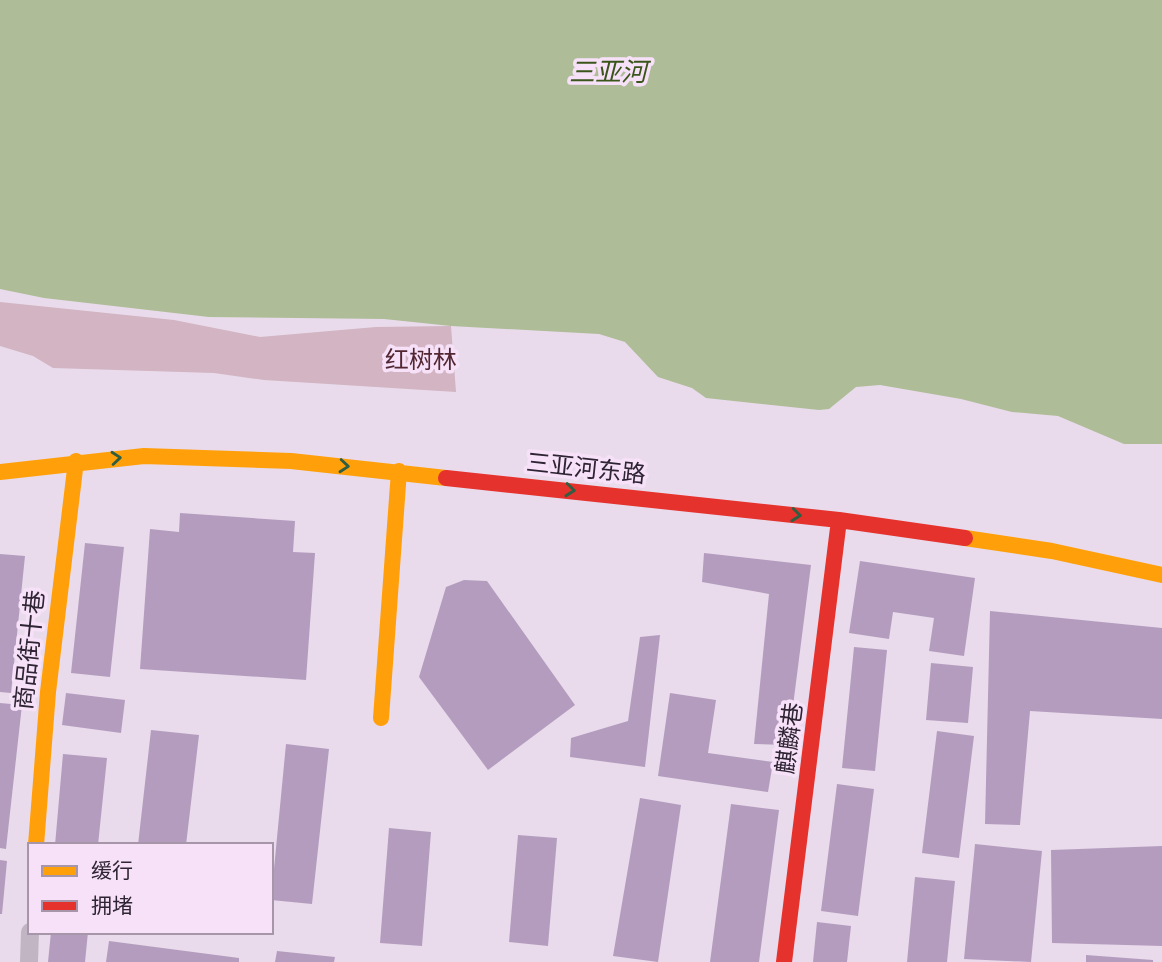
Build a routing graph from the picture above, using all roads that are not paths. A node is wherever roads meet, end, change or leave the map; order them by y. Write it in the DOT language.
graph roads {
  1 [pos="76,461"];
  2 [pos="0,471"];
  3 [pos="399,471"];
  4 [pos="839,520"];
  5 [pos="1162,575"];
  6 [pos="381,718"];
  7 [pos="36,843"];
  8 [pos="30,934"];
  9 [pos="29,962"];
  10 [pos="784,962"];
  1 -- 2 [label="street, 三亚河东路"];
  1 -- 3 [label="street, 三亚河东路, one-way"];
  1 -- 7 [label="street, 商品街十巷"];
  3 -- 4 [label="street, 三亚河东路, one-way"];
  3 -- 6 [label="street"];
  4 -- 5 [label="street, 三亚河东路"];
  4 -- 10 [label="street, 麒麟巷"];
  8 -- 9 [label="street"];
}
